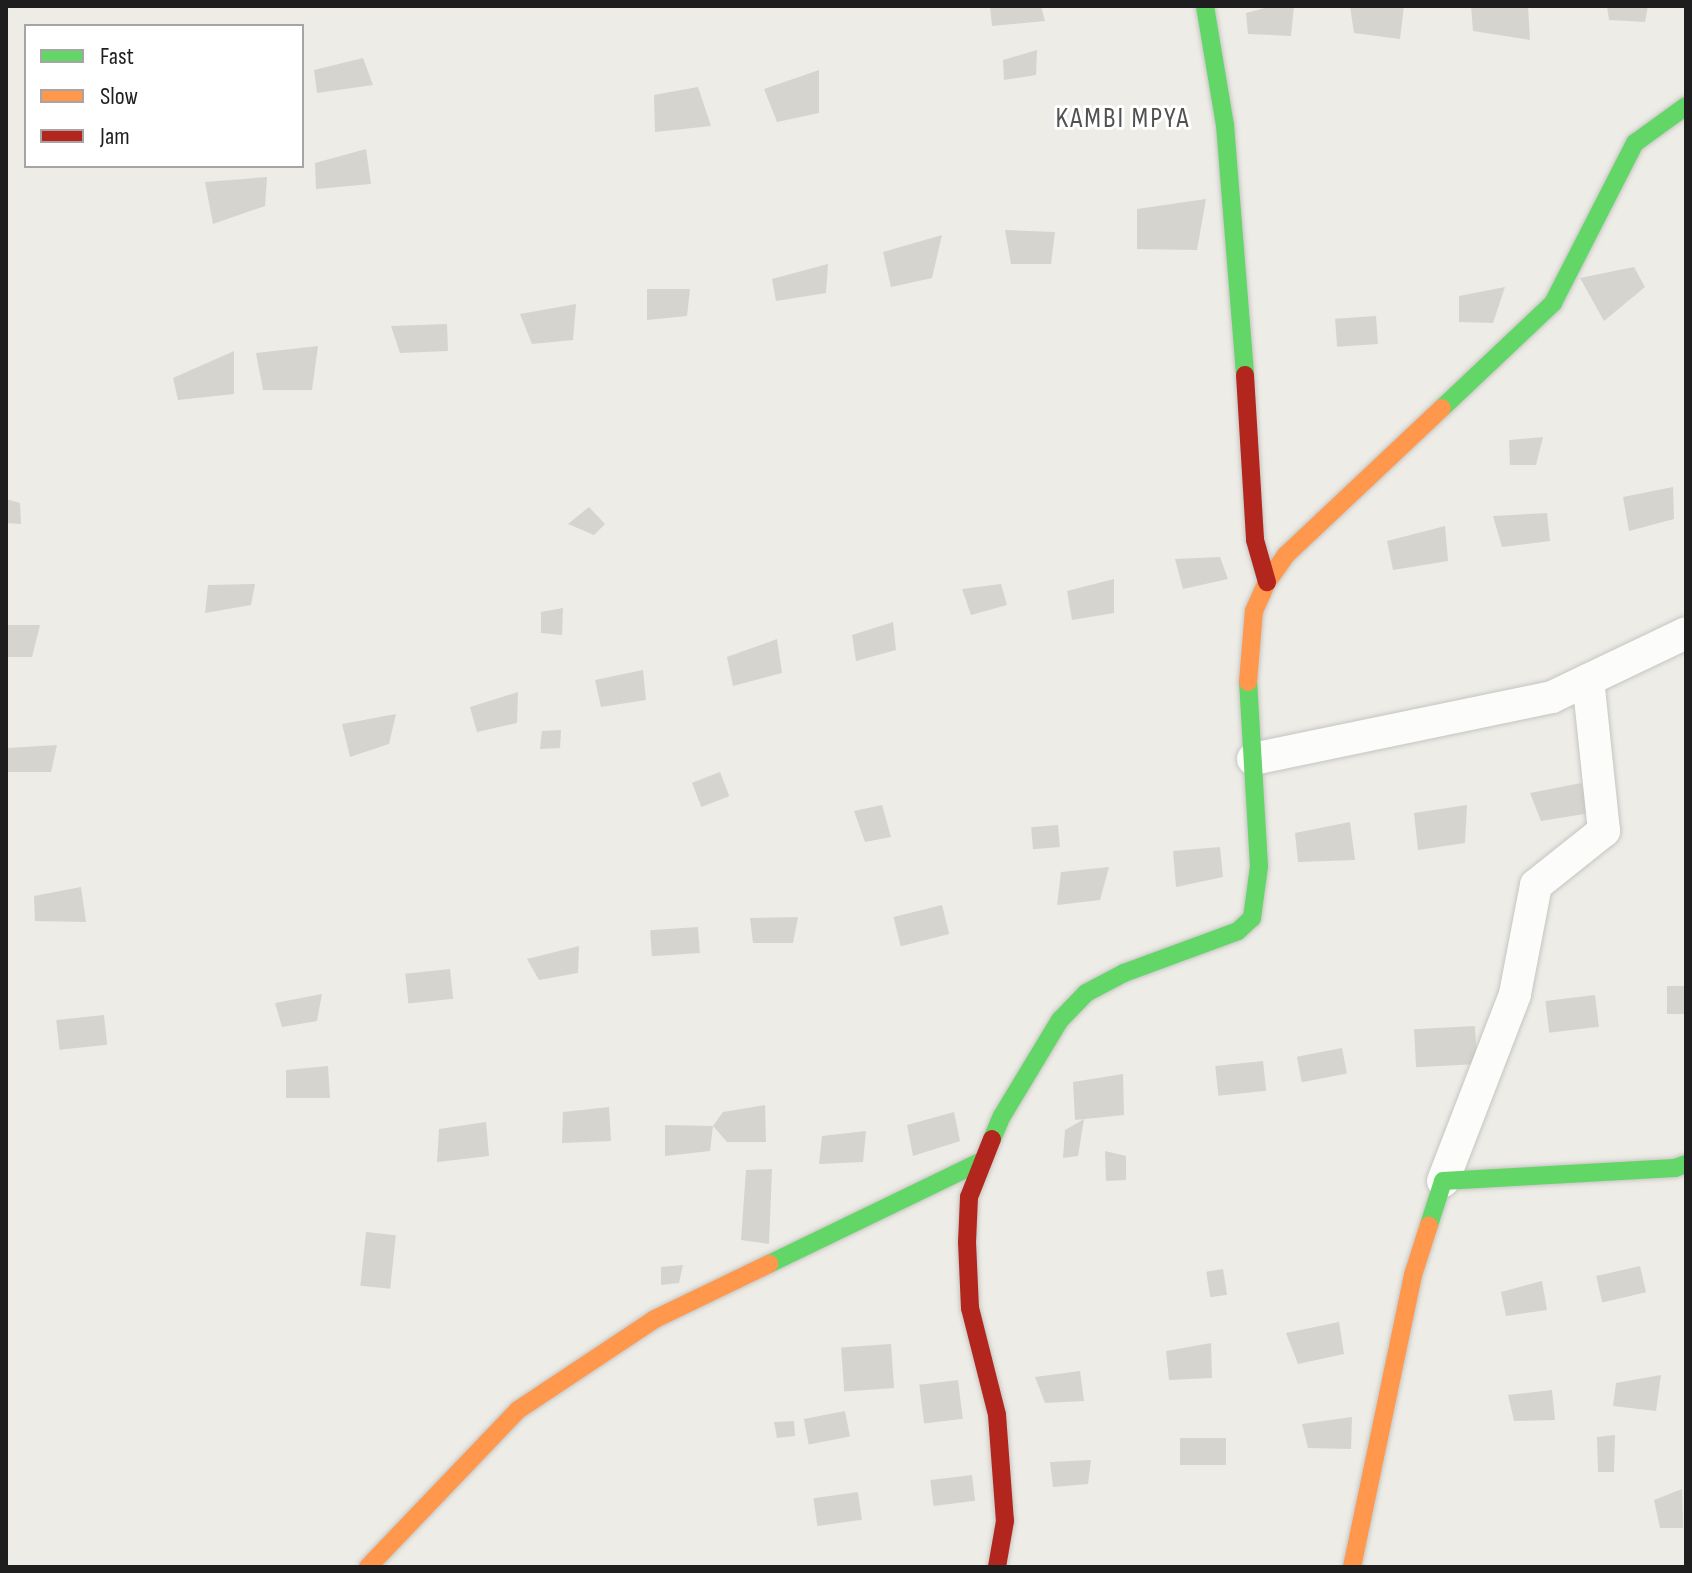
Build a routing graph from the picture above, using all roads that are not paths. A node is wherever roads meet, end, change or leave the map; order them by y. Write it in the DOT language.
graph roads {
  1 [pos="1205,6"];
  2 [pos="1686,106"];
  3 [pos="1267,582"];
  4 [pos="1686,633"];
  5 [pos="1588,680"];
  6 [pos="1253,759"];
  7 [pos="980,1162"];
  8 [pos="1686,1164"];
  9 [pos="1443,1181"];
  10 [pos="368,1567"];
  11 [pos="997,1567"];
  12 [pos="1352,1567"];
  1 -- 3 [label="street"];
  2 -- 3 [label="street"];
  3 -- 6 [label="street"];
  4 -- 5 [label="street"];
  5 -- 6 [label="street"];
  5 -- 9 [label="street"];
  6 -- 7 [label="street"];
  7 -- 10 [label="street"];
  7 -- 11 [label="street"];
  8 -- 9 [label="street"];
  9 -- 12 [label="street"];
}
